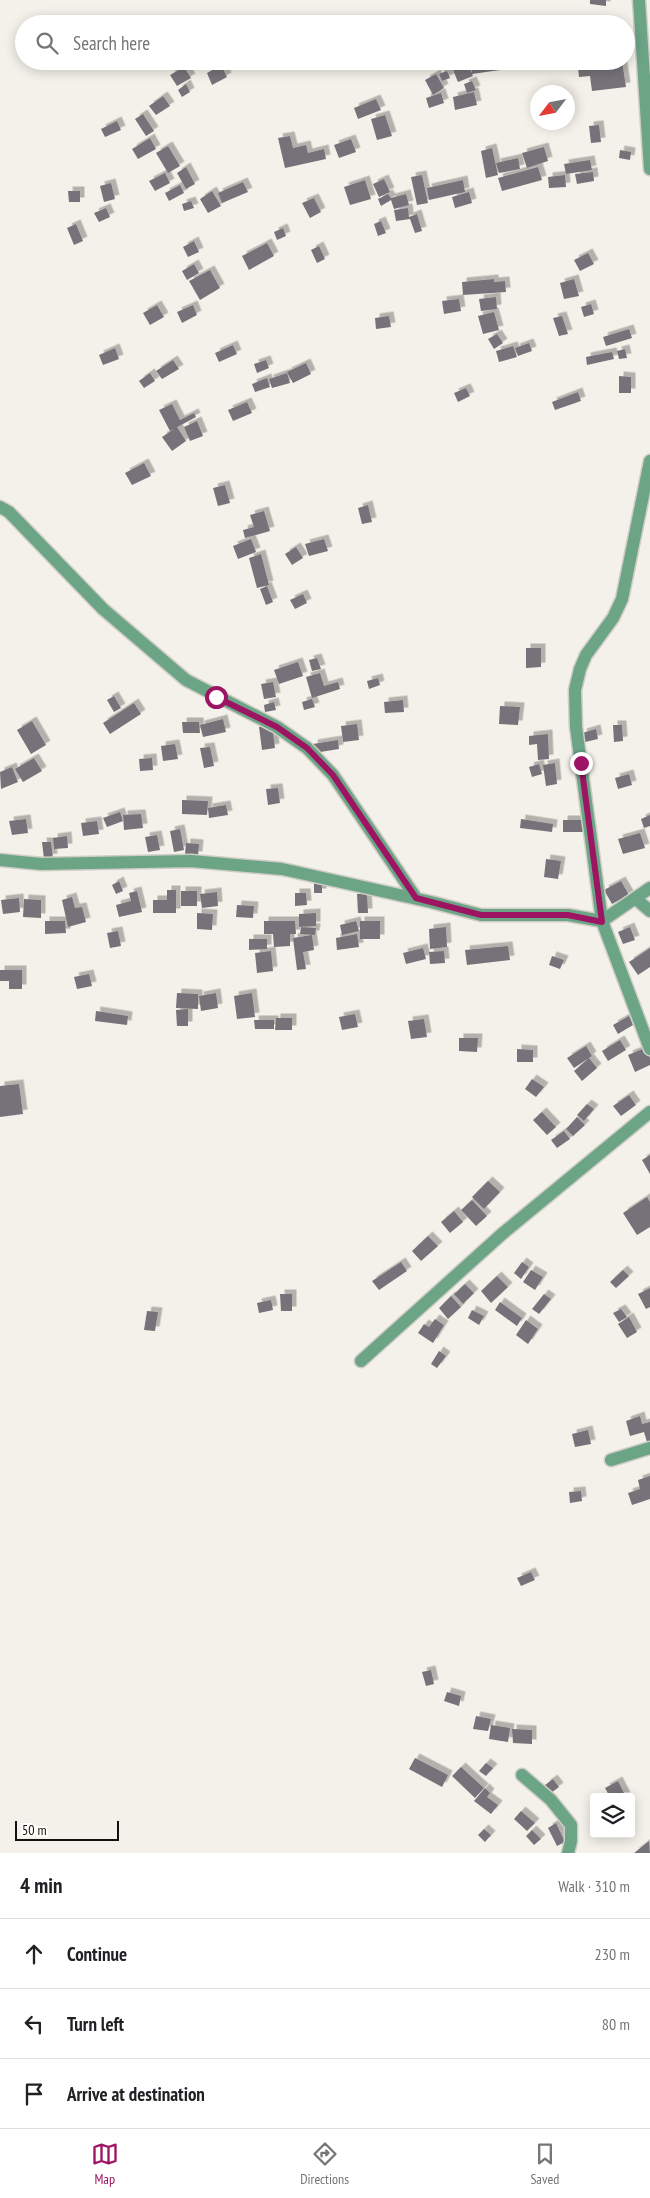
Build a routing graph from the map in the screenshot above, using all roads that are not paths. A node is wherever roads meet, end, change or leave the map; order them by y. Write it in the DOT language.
graph roads {
  1 [pos="639,0"];
  2 [pos="650,169"];
  3 [pos="650,461"];
  4 [pos="0,507"];
  5 [pos="0,860"];
  6 [pos="650,888"];
  7 [pos="416,898"];
  8 [pos="636,899"];
  9 [pos="650,912"];
  10 [pos="602,922"];
  11 [pos="650,1049"];
  12 [pos="650,1112"];
  13 [pos="362,1361"];
  14 [pos="650,1448"];
  15 [pos="611,1460"];
  16 [pos="522,1775"];
  17 [pos="568,1853"];
  1 -- 2 [label="street"];
  3 -- 10 [label="street"];
  4 -- 7 [label="street"];
  5 -- 7 [label="street"];
  6 -- 8 [label="street"];
  7 -- 10 [label="street"];
  8 -- 9 [label="street"];
  8 -- 10 [label="street"];
  10 -- 11 [label="street"];
  12 -- 13 [label="street"];
  14 -- 15 [label="street"];
  16 -- 17 [label="street"];
}
